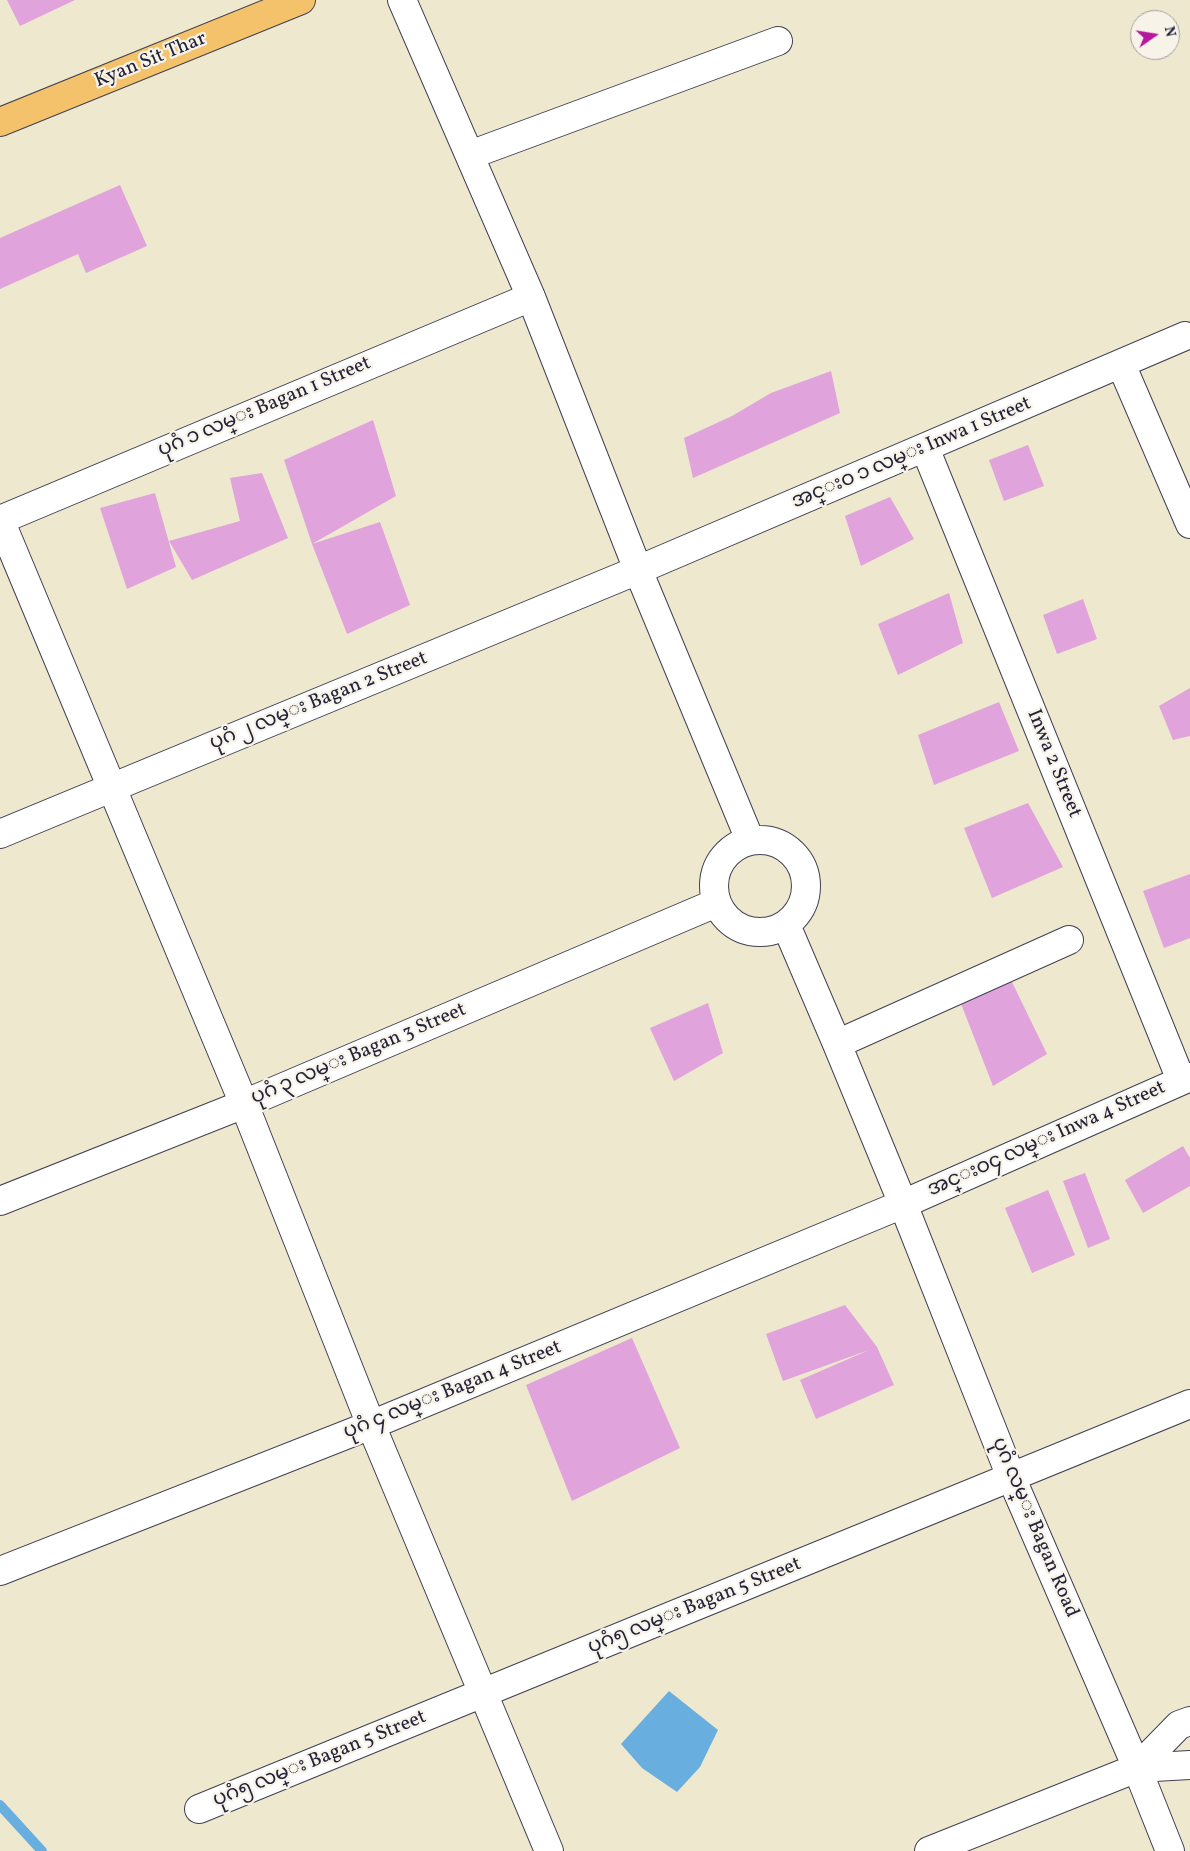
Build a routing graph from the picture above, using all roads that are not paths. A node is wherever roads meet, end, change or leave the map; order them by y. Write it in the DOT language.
graph roads {
  1 [pos="301,0"];
  2 [pos="402,0"];
  3 [pos="778,41"];
  4 [pos="0,122"];
  5 [pos="470,155"];
  6 [pos="531,297"];
  7 [pos="1184,336"];
  8 [pos="1121,364"];
  9 [pos="925,448"];
  10 [pos="0,520"];
  11 [pos="1190,524"];
  12 [pos="638,570"];
  13 [pos="112,787"];
  14 [pos="0,834"];
  15 [pos="750,840"];
  16 [pos="716,903"];
  17 [pos="786,925"];
  18 [pos="1069,940"];
  19 [pos="838,1044"];
  20 [pos="1186,1078"];
  21 [pos="244,1104"];
  22 [pos="0,1201"];
  23 [pos="903,1204"];
  24 [pos="1190,1404"];
  25 [pos="371,1425"];
  26 [pos="1011,1477"];
  27 [pos="0,1572"];
  28 [pos="484,1694"];
  29 [pos="1190,1721"];
  30 [pos="1190,1765"];
  31 [pos="1137,1768"];
  32 [pos="199,1809"];
  33 [pos="549,1851"];
  34 [pos="929,1851"];
  35 [pos="1170,1851"];
  1 -- 4 [label="main road, Kyan Sit Thar"];
  2 -- 5 [label="street"];
  3 -- 5 [label="street"];
  5 -- 6 [label="street"];
  6 -- 10 [label="street, ပုဂံ ၁ လမ္း Bagan 1 Street"];
  6 -- 12 [label="street"];
  7 -- 8 [label="street, အင္းဝ ၁ လမ္း Inwa 1 Street"];
  8 -- 9 [label="street, အင္းဝ ၁ လမ္း Inwa 1 Street"];
  8 -- 11 [label="street"];
  9 -- 12 [label="street, အင္းဝ ၁ လမ္း Inwa 1 Street"];
  9 -- 20 [label="street, Inwa 2 Street"];
  10 -- 13 [label="street"];
  12 -- 13 [label="street, ပုဂံ ၂ လမ္း Bagan 2 Street"];
  12 -- 15 [label="street"];
  13 -- 14 [label="street, ပုဂံ ၂ လမ္း Bagan 2 Street"];
  13 -- 21 [label="street"];
  15 -- 16 [label="street"];
  15 -- 17 [label="street"];
  16 -- 17 [label="street"];
  16 -- 21 [label="street, ပုဂံ ၃ လမ္း Bagan 3 Street"];
  17 -- 19 [label="street, ပုဂံ လမ္း Bagan Road"];
  18 -- 19 [label="street"];
  19 -- 23 [label="street, ပုဂံ လမ္း Bagan Road"];
  20 -- 23 [label="street, အင္းဝ၄ လမ္း Inwa 4 Street"];
  21 -- 22 [label="street, ပုဂံ ၃ လမ္း Bagan 3 Street"];
  21 -- 25 [label="street"];
  23 -- 25 [label="street, ပုဂံ ၄ လမ္း Bagan 4 Street"];
  23 -- 26 [label="street, ပုဂံ လမ္း Bagan Road"];
  24 -- 26 [label="street, ပုဂံ၅ လမ္း Bagan 5 Street"];
  25 -- 27 [label="street, ပုဂံ ၄ လမ္း Bagan 4 Street"];
  25 -- 28 [label="street"];
  26 -- 28 [label="street, ပုဂံ၅ လမ္း Bagan 5 Street"];
  26 -- 31 [label="street, ပုဂံ လမ္း Bagan Road"];
  28 -- 32 [label="street, ပုဂံ၅ လမ္း Bagan 5 Street"];
  28 -- 33 [label="street"];
  29 -- 31 [label="street"];
  30 -- 31 [label="street"];
  31 -- 34 [label="street"];
  31 -- 35 [label="street, ပုဂံ လမ္း Bagan Road"];
}
